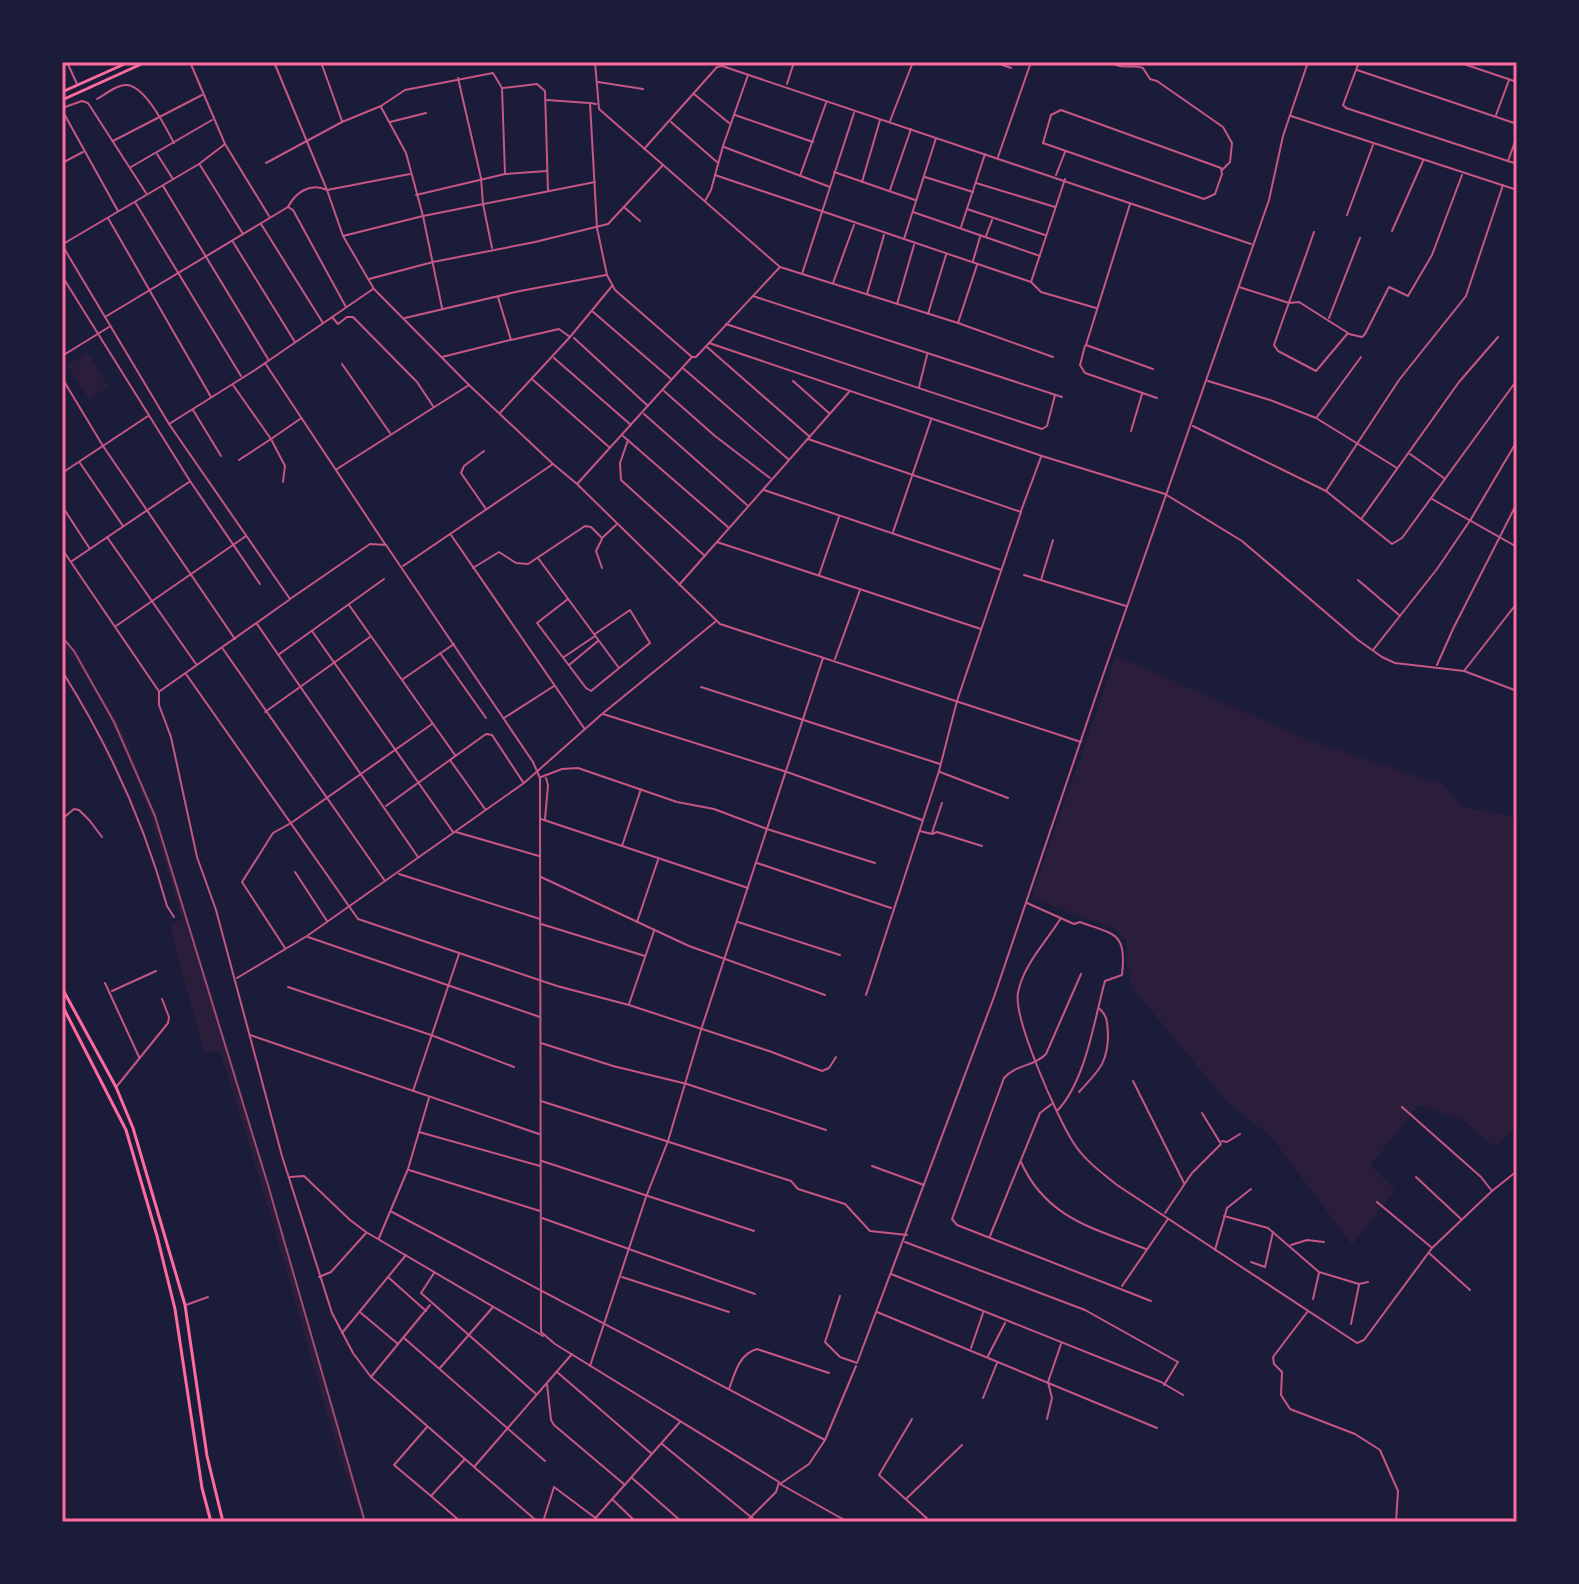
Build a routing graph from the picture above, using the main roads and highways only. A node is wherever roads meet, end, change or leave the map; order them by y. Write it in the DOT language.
graph roads {
  1 [pos="129,62"];
  2 [pos="146,62"];
  3 [pos="91,79"];
  4 [pos="95,86"];
  5 [pos="62,92"];
  6 [pos="62,100"];
  7 [pos="62,988"];
  8 [pos="62,1005"];
  9 [pos="185,1305"];
  10 [pos="175,1309"];
  11 [pos="211,1522"];
  12 [pos="223,1522"];
  1 -- 3 [label="main road"];
  2 -- 4 [label="main road"];
  3 -- 4 [label="main road"];
  3 -- 5 [label="main road"];
  4 -- 6 [label="main road"];
  7 -- 9 [label="main road"];
  8 -- 10 [label="main road"];
  9 -- 10 [label="main road"];
  9 -- 12 [label="main road"];
  10 -- 11 [label="main road"];
}
